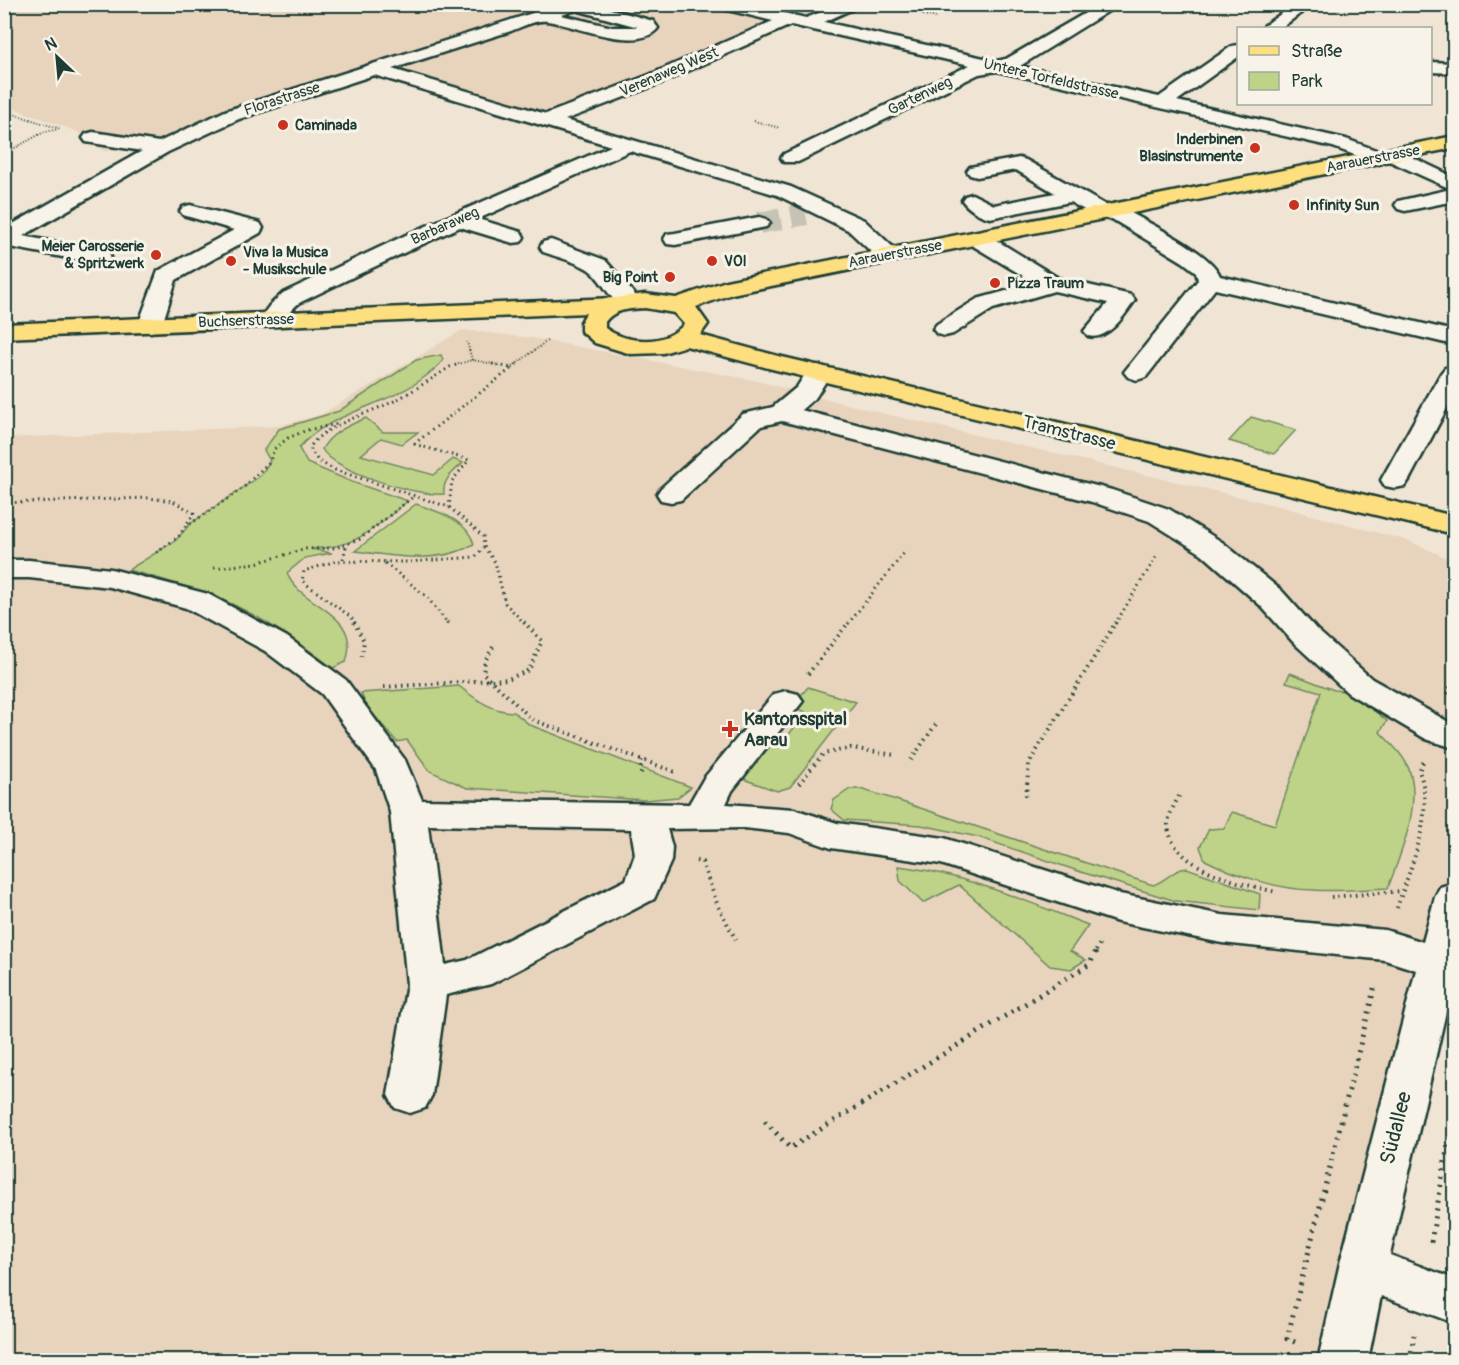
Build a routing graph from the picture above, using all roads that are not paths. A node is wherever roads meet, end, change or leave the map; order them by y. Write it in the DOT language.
graph roads {
  1 [pos="721,4"];
  2 [pos="857,4"];
  3 [pos="1113,4"];
  4 [pos="1306,4"];
  5 [pos="577,5"];
  6 [pos="745,7"];
  7 [pos="549,13"];
  8 [pos="789,21"];
  9 [pos="806,24"];
  10 [pos="1272,27"];
  11 [pos="612,28"];
  12 [pos="947,36"];
  13 [pos="921,49"];
  14 [pos="1237,51"];
  15 [pos="993,66"];
  16 [pos="1432,67"];
  17 [pos="1455,68"];
  18 [pos="373,69"];
  19 [pos="1161,104"];
  20 [pos="1261,107"];
  21 [pos="548,120"];
  22 [pos="1236,120"];
  23 [pos="93,138"];
  24 [pos="1455,142"];
  25 [pos="628,145"];
  26 [pos="161,148"];
  27 [pos="1386,156"];
  28 [pos="791,158"];
  29 [pos="977,171"];
  30 [pos="1455,184"];
  31 [pos="1075,195"];
  32 [pos="1455,195"];
  33 [pos="972,200"];
  34 [pos="1405,205"];
  35 [pos="190,211"];
  36 [pos="1111,213"];
  37 [pos="458,220"];
  38 [pos="759,223"];
  39 [pos="513,237"];
  40 [pos="4,238"];
  41 [pos="675,239"];
  42 [pos="978,239"];
  43 [pos="551,247"];
  44 [pos="888,255"];
  45 [pos="100,257"];
  46 [pos="1208,275"];
  47 [pos="1050,283"];
  48 [pos="623,303"];
  49 [pos="676,306"];
  50 [pos="487,311"];
  51 [pos="271,320"];
  52 [pos="150,325"];
  53 [pos="945,329"];
  54 [pos="4,331"];
  55 [pos="593,331"];
  56 [pos="1096,331"];
  57 [pos="684,338"];
  58 [pos="1455,338"];
  59 [pos="818,372"];
  60 [pos="1137,372"];
  61 [pos="1455,373"];
  62 [pos="782,413"];
  63 [pos="1395,480"];
  64 [pos="671,494"];
  65 [pos="1455,525"];
  66 [pos="4,569"];
  67 [pos="786,701"];
  68 [pos="1446,734"];
  69 [pos="709,801"];
  70 [pos="408,812"];
  71 [pos="645,817"];
  72 [pos="1455,897"];
  73 [pos="1437,961"];
  74 [pos="427,984"];
  75 [pos="410,1095"];
  76 [pos="1363,1267"];
  77 [pos="1438,1294"];
  78 [pos="1344,1360"];
  1 -- 6 [label="street, Untere Torfeldstrasse"];
  2 -- 9 [label="street"];
  3 -- 15 [label="street, Gartenweg"];
  4 -- 10 [label="street"];
  5 -- 7 [label="street, Florastrasse"];
  5 -- 7 [label="street"];
  6 -- 8 [label="street, Untere Torfeldstrasse"];
  7 -- 11 [label="street"];
  7 -- 18 [label="street, Florastrasse"];
  8 -- 9 [label="street, Untere Torfeldstrasse"];
  8 -- 21 [label="street, Verenaweg West"];
  9 -- 13 [label="street, Untere Torfeldstrasse"];
  12 -- 13 [label="street"];
  13 -- 15 [label="street, Untere Torfeldstrasse"];
  14 -- 19 [label="street"];
  15 -- 19 [label="street, Untere Torfeldstrasse"];
  15 -- 28 [label="street, Gartenweg"];
  16 -- 17 [label="street"];
  18 -- 21 [label="street"];
  18 -- 26 [label="street, Florastrasse"];
  19 -- 22 [label="street, Untere Torfeldstrasse"];
  20 -- 22 [label="street"];
  21 -- 25 [label="street"];
  22 -- 27 [label="street, Untere Torfeldstrasse"];
  23 -- 26 [label="street"];
  24 -- 27 [label="main road, Aarauerstrasse"];
  25 -- 37 [label="street, Barbaraweg"];
  25 -- 44 [label="street"];
  26 -- 40 [label="street, Florastrasse"];
  27 -- 30 [label="street, Untere Torfeldstrasse"];
  27 -- 36 [label="main road, Aarauerstrasse"];
  29 -- 31 [label="street"];
  31 -- 33 [label="street"];
  31 -- 36 [label="street"];
  32 -- 34 [label="street"];
  35 -- 52 [label="street"];
  36 -- 42 [label="main road, Aarauerstrasse"];
  36 -- 46 [label="street"];
  37 -- 39 [label="street"];
  37 -- 51 [label="street, Barbaraweg"];
  38 -- 41 [label="street"];
  40 -- 45 [label="street"];
  42 -- 44 [label="main road, Aarauerstrasse"];
  42 -- 47 [label="street"];
  43 -- 48 [label="street"];
  44 -- 49 [label="main road, Aarauerstrasse"];
  46 -- 58 [label="street"];
  46 -- 60 [label="street"];
  47 -- 53 [label="street"];
  47 -- 56 [label="street"];
  48 -- 49 [label="main road, Buchserstrasse"];
  48 -- 50 [label="main road, Buchserstrasse"];
  48 -- 55 [label="main road"];
  49 -- 57 [label="main road"];
  50 -- 51 [label="main road, Buchserstrasse"];
  50 -- 55 [label="main road, Buchserstrasse"];
  51 -- 52 [label="main road, Buchserstrasse"];
  52 -- 54 [label="main road, Buchserstrasse"];
  55 -- 57 [label="main road, Buchserstrasse"];
  57 -- 59 [label="main road, Tramstrasse"];
  59 -- 62 [label="street"];
  59 -- 65 [label="main road, Tramstrasse"];
  61 -- 63 [label="street"];
  62 -- 64 [label="street"];
  62 -- 68 [label="street"];
  66 -- 70 [label="street"];
  67 -- 69 [label="street"];
  69 -- 71 [label="street"];
  69 -- 73 [label="street"];
  70 -- 71 [label="street"];
  70 -- 74 [label="street"];
  71 -- 74 [label="street"];
  72 -- 73 [label="street, Südallee"];
  73 -- 76 [label="street, Südallee"];
  74 -- 75 [label="street"];
  76 -- 77 [label="street"];
  76 -- 78 [label="street, Südallee"];
}
